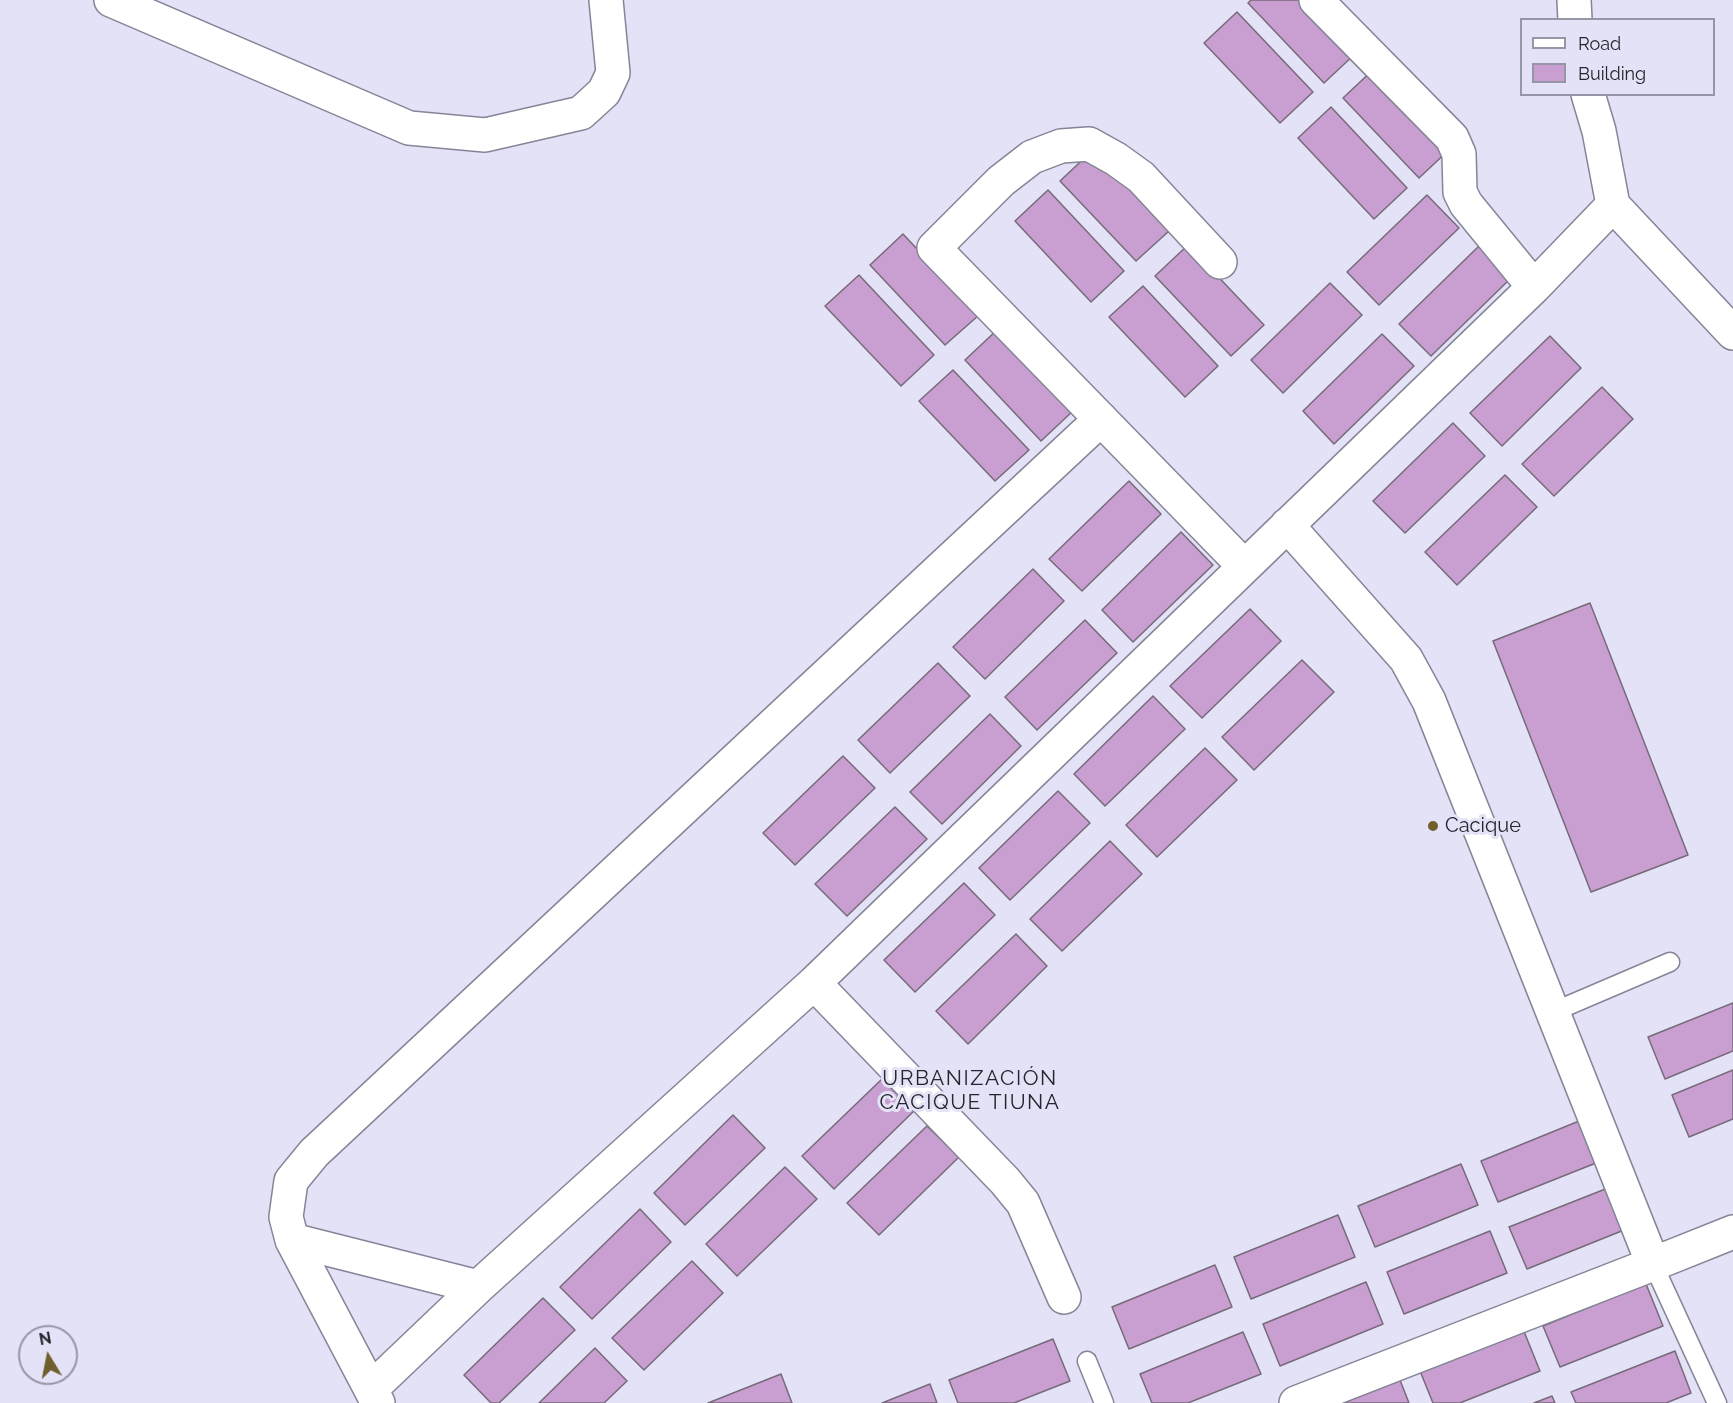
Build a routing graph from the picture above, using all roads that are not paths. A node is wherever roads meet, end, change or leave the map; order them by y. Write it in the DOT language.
graph roads {
  1 [pos="111,0"];
  2 [pos="606,0"];
  3 [pos="1316,0"];
  4 [pos="1574,0"];
  5 [pos="1575,18"];
  6 [pos="1589,96"];
  7 [pos="1614,205"];
  8 [pos="1220,262"];
  9 [pos="1534,287"];
  10 [pos="1733,333"];
  11 [pos="1101,419"];
  12 [pos="1287,525"];
  13 [pos="1244,566"];
  14 [pos="1670,962"];
  15 [pos="814,983"];
  16 [pos="1553,1012"];
  17 [pos="1733,1232"];
  18 [pos="292,1240"];
  19 [pos="1653,1264"];
  20 [pos="478,1287"];
  21 [pos="1064,1297"];
  22 [pos="1087,1361"];
  23 [pos="375,1396"];
  24 [pos="1104,1403"];
  25 [pos="1296,1403"];
  26 [pos="1717,1403"];
  1 -- 2 [label="street"];
  3 -- 9 [label="street"];
  4 -- 5 [label="street"];
  6 -- 7 [label="street"];
  7 -- 9 [label="street"];
  7 -- 10 [label="street"];
  8 -- 11 [label="street"];
  9 -- 12 [label="street"];
  11 -- 13 [label="street"];
  11 -- 18 [label="street"];
  12 -- 13 [label="street"];
  12 -- 16 [label="street"];
  13 -- 15 [label="street"];
  14 -- 16 [label="lane"];
  15 -- 20 [label="street"];
  15 -- 21 [label="street"];
  16 -- 19 [label="street"];
  17 -- 19 [label="street"];
  18 -- 20 [label="street"];
  18 -- 23 [label="street"];
  19 -- 25 [label="street"];
  19 -- 26 [label="lane"];
  20 -- 23 [label="street"];
  22 -- 24 [label="lane"];
}
